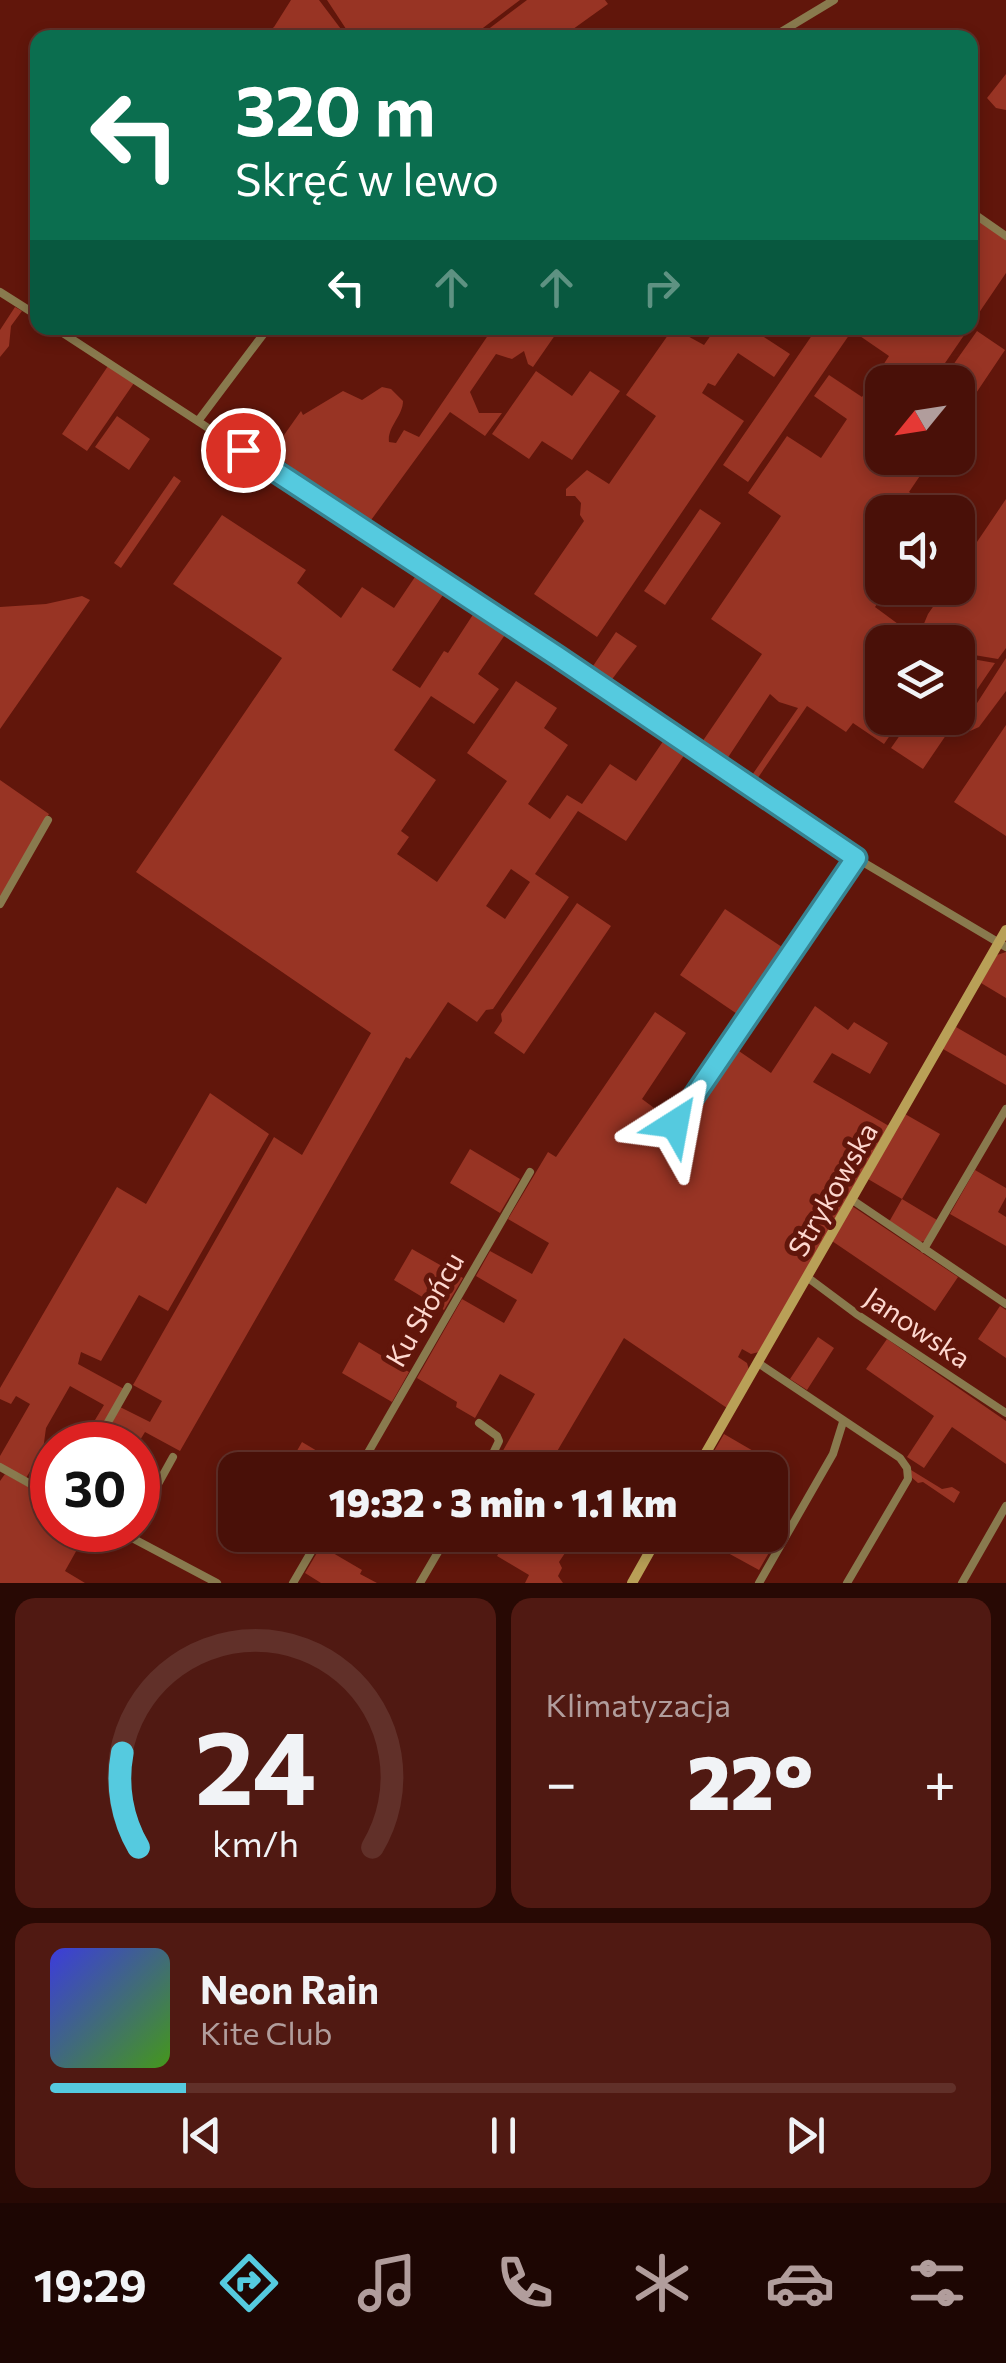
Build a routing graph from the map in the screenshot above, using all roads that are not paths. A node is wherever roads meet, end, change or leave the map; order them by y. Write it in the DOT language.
graph roads {
  1 [pos="815,0"];
  2 [pos="834,0"];
  3 [pos="824,6"];
  4 [pos="784,30"];
  5 [pos="978,217"];
  6 [pos="1006,236"];
  7 [pos="0,292"];
  8 [pos="30,311"];
  9 [pos="66,335"];
  10 [pos="263,335"];
  11 [pos="198,421"];
  12 [pos="48,820"];
  13 [pos="856,858"];
  14 [pos="0,904"];
  15 [pos="1006,930"];
  16 [pos="1002,945"];
  17 [pos="1006,1109"];
  18 [pos="675,1124"];
  19 [pos="530,1172"];
  20 [pos="851,1199"];
  21 [pos="924,1249"];
  22 [pos="807,1277"];
  23 [pos="1006,1286"];
  24 [pos="1002,1301"];
  25 [pos="758,1363"];
  26 [pos="128,1388"];
  27 [pos="1006,1413"];
  28 [pos="108,1422"];
  29 [pos="842,1422"];
  30 [pos="478,1423"];
  31 [pos="368,1452"];
  32 [pos="493,1452"];
  33 [pos="706,1452"];
  34 [pos="173,1457"];
  35 [pos="0,1467"];
  36 [pos="160,1480"];
  37 [pos="30,1484"];
  38 [pos="1006,1506"];
  39 [pos="160,1550"];
  40 [pos="311,1552"];
  41 [pos="438,1552"];
  42 [pos="649,1552"];
  43 [pos="217,1583"];
  44 [pos="293,1583"];
  45 [pos="420,1583"];
  46 [pos="632,1583"];
  47 [pos="759,1583"];
  48 [pos="848,1583"];
  49 [pos="962,1583"];
  1 -- 3 [label="street"];
  2 -- 3 [label="street"];
  3 -- 4 [label="street"];
  5 -- 6 [label="street"];
  7 -- 8 [label="street"];
  9 -- 11 [label="street"];
  10 -- 11 [label="street"];
  11 -- 13 [label="street"];
  12 -- 14 [label="street"];
  13 -- 16 [label="street"];
  13 -- 18 [label="street"];
  15 -- 16 [label="street, Strykowska"];
  16 -- 20 [label="street, Strykowska"];
  17 -- 21 [label="street"];
  19 -- 31 [label="street, Ku Słońcu"];
  20 -- 21 [label="street"];
  20 -- 22 [label="street, Strykowska"];
  21 -- 24 [label="street"];
  22 -- 25 [label="street, Strykowska"];
  22 -- 27 [label="street, Janowska"];
  23 -- 24 [label="street"];
  25 -- 29 [label="street"];
  25 -- 33 [label="street, Strykowska"];
  26 -- 28 [label="street"];
  29 -- 47 [label="street"];
  29 -- 48 [label="street"];
  30 -- 32 [label="street"];
  34 -- 36 [label="street"];
  35 -- 37 [label="street"];
  38 -- 49 [label="street"];
  39 -- 43 [label="street"];
  40 -- 44 [label="street"];
  41 -- 45 [label="street"];
  42 -- 46 [label="street"];
}
